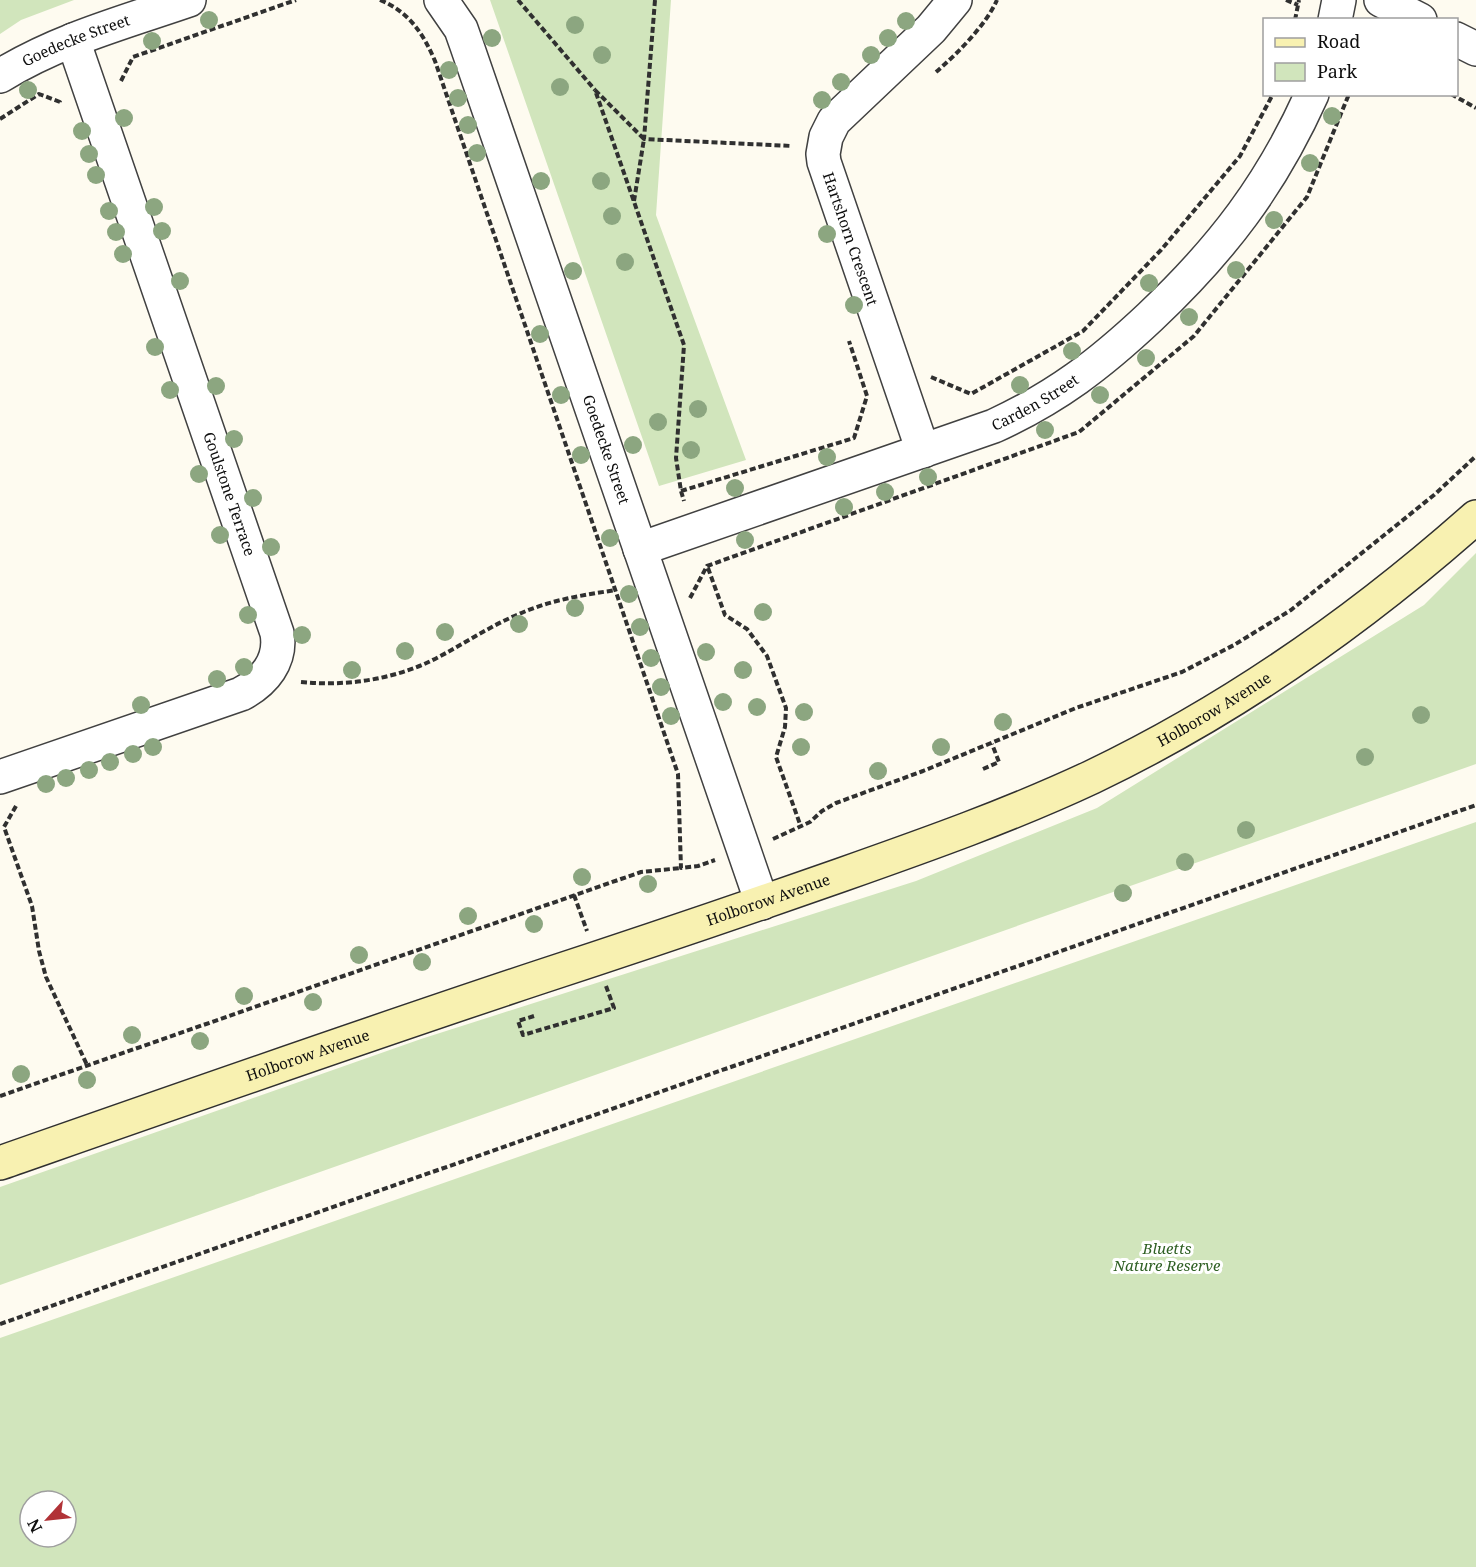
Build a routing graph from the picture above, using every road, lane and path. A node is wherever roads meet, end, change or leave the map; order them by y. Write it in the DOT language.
graph roads {
  1 [pos="189,0"];
  2 [pos="296,0"];
  3 [pos="380,0"];
  4 [pos="441,0"];
  5 [pos="518,0"];
  6 [pos="655,0"];
  7 [pos="955,0"];
  8 [pos="997,0"];
  9 [pos="1286,0"];
  10 [pos="1339,0"];
  11 [pos="1381,0"];
  12 [pos="1299,3"];
  13 [pos="1295,18"];
  14 [pos="1335,18"];
  15 [pos="1416,18"];
  16 [pos="73,40"];
  17 [pos="1458,40"];
  18 [pos="1476,49"];
  19 [pos="0,76"];
  20 [pos="931,76"];
  21 [pos="595,90"];
  22 [pos="124,91"];
  23 [pos="1272,96"];
  24 [pos="1311,96"];
  25 [pos="1455,96"];
  26 [pos="1476,108"];
  27 [pos="64,113"];
  28 [pos="0,118"];
  29 [pos="795,137"];
  30 [pos="644,139"];
  31 [pos="792,147"];
  32 [pos="790,155"];
  33 [pos="634,201"];
  34 [pos="846,331"];
  35 [pos="931,377"];
  36 [pos="923,451"];
  37 [pos="1476,456"];
  38 [pos="1476,517"];
  39 [pos="640,549"];
  40 [pos="707,566"];
  41 [pos="616,590"];
  42 [pos="692,598"];
  43 [pos="725,615"];
  44 [pos="303,675"];
  45 [pos="301,682"];
  46 [pos="296,689"];
  47 [pos="992,744"];
  48 [pos="983,769"];
  49 [pos="0,777"];
  50 [pos="27,802"];
  51 [pos="1476,805"];
  52 [pos="801,827"];
  53 [pos="2,828"];
  54 [pos="744,850"];
  55 [pos="681,868"];
  56 [pos="762,903"];
  57 [pos="87,1065"];
  58 [pos="0,1096"];
  59 [pos="0,1163"];
  60 [pos="0,1324"];
  1 -- 16 [label="street, Goedecke Street"];
  2 -- 22 [label="path"];
  3 -- 41 [label="path"];
  4 -- 39 [label="street, Goedecke Street"];
  5 -- 21 [label="path"];
  6 -- 30 [label="path"];
  7 -- 36 [label="street, Hartshorn Crescent"];
  8 -- 20 [label="path"];
  9 -- 12 [label="path"];
  10 -- 14 [label="street"];
  11 -- 15 [label="street"];
  12 -- 13 [label="path"];
  16 -- 19 [label="street, Goedecke Street"];
  16 -- 49 [label="street, Goulstone Terrace"];
  17 -- 18 [label="street"];
  21 -- 30 [label="path"];
  21 -- 33 [label="path"];
  23 -- 35 [label="path"];
  24 -- 36 [label="street, Carden Street"];
  25 -- 26 [label="path"];
  27 -- 28 [label="path"];
  29 -- 31 [label="path"];
  30 -- 31 [label="path"];
  30 -- 33 [label="path"];
  31 -- 32 [label="path"];
  33 -- 34 [label="path"];
  36 -- 39 [label="street, Carden Street"];
  37 -- 47 [label="path"];
  38 -- 56 [label="main road, Holborow Avenue"];
  39 -- 54 [label="street, Goedecke Street"];
  40 -- 42 [label="path"];
  41 -- 45 [label="path"];
  41 -- 55 [label="path"];
  43 -- 52 [label="path"];
  44 -- 45 [label="path"];
  45 -- 46 [label="path"];
  47 -- 48 [label="path"];
  47 -- 52 [label="path"];
  50 -- 53 [label="path"];
  51 -- 60 [label="path"];
  52 -- 54 [label="path"];
  53 -- 57 [label="path"];
  54 -- 55 [label="path"];
  54 -- 56 [label="street, Goedecke Street"];
  55 -- 57 [label="path"];
  56 -- 59 [label="main road, Holborow Avenue"];
  57 -- 58 [label="path"];
}
